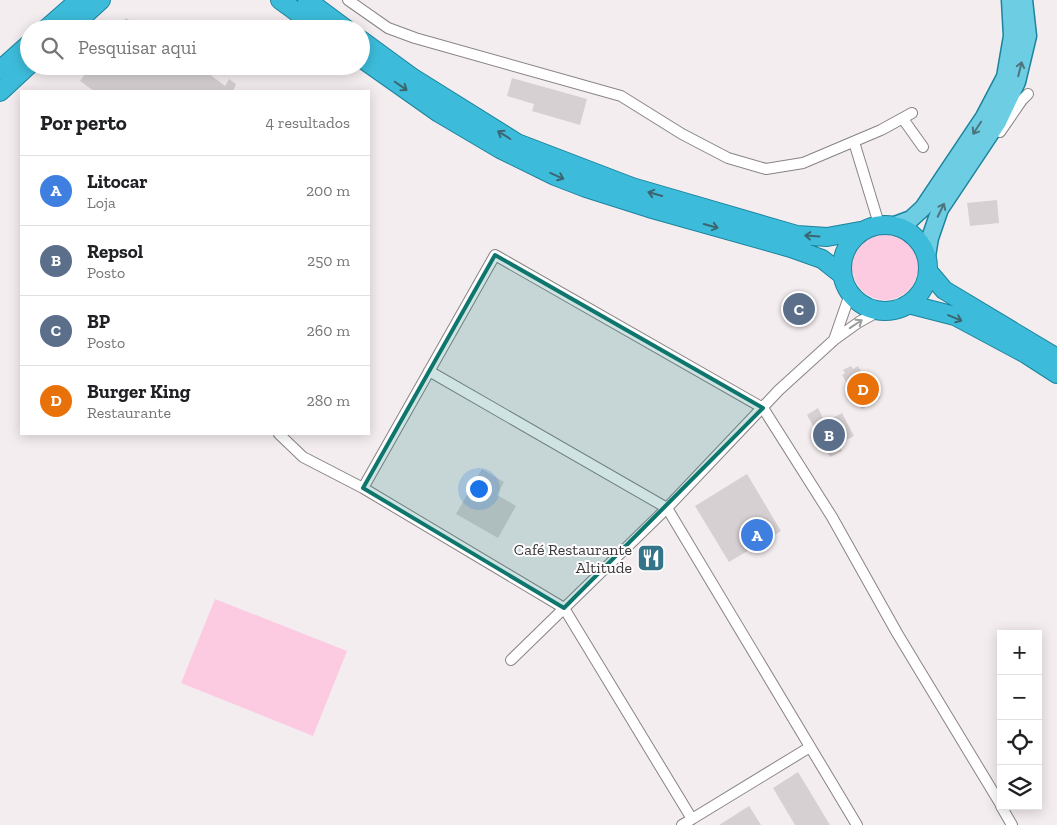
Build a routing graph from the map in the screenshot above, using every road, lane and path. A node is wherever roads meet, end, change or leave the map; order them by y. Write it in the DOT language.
graph roads {
  1 [pos="79,0"];
  2 [pos="101,0"];
  3 [pos="280,0"];
  4 [pos="306,0"];
  5 [pos="348,0"];
  6 [pos="1010,0"];
  7 [pos="1024,0"];
  8 [pos="56,20"];
  9 [pos="79,20"];
  10 [pos="308,20"];
  11 [pos="334,20"];
  12 [pos="370,46"];
  13 [pos="20,52"];
  14 [pos="370,64"];
  15 [pos="0,70"];
  16 [pos="20,73"];
  17 [pos="0,92"];
  18 [pos="1028,94"];
  19 [pos="854,142"];
  20 [pos="923,147"];
  21 [pos="968,168"];
  22 [pos="887,225"];
  23 [pos="860,231"];
  24 [pos="927,264"];
  25 [pos="841,274"];
  26 [pos="850,294"];
  27 [pos="908,304"];
  28 [pos="879,311"];
  29 [pos="834,340"];
  30 [pos="1057,358"];
  31 [pos="429,371"];
  32 [pos="1057,374"];
  33 [pos="763,408"];
  34 [pos="280,435"];
  35 [pos="362,488"];
  36 [pos="667,508"];
  37 [pos="564,608"];
  38 [pos="511,660"];
  39 [pos="810,746"];
  40 [pos="997,799"];
  41 [pos="1003,810"];
  42 [pos="692,820"];
  43 [pos="682,825"];
  44 [pos="856,825"];
  45 [pos="1012,825"];
  1 -- 8 [label="highway"];
  2 -- 9 [label="highway"];
  3 -- 10 [label="highway"];
  4 -- 11 [label="highway"];
  5 -- 19 [label="street"];
  6 -- 22 [label="main road, one-way"];
  21 -- 7 [label="main road, one-way"];
  23 -- 12 [label="highway, one-way"];
  13 -- 15 [label="highway"];
  14 -- 25 [label="highway, one-way"];
  16 -- 17 [label="highway"];
  18 -- 21 [label="street"];
  19 -- 20 [label="street"];
  19 -- 22 [label="street"];
  24 -- 21 [label="main road, one-way"];
  22 -- 23 [label="highway"];
  22 -- 24 [label="highway"];
  23 -- 25 [label="highway"];
  24 -- 27 [label="highway"];
  24 -- 30 [label="highway"];
  25 -- 26 [label="highway"];
  26 -- 28 [label="highway"];
  26 -- 29 [label="street"];
  27 -- 28 [label="highway"];
  27 -- 32 [label="highway, one-way"];
  29 -- 28 [label="street, one-way"];
  29 -- 33 [label="street"];
  31 -- 33 [label="street"];
  31 -- 35 [label="street"];
  31 -- 36 [label="street"];
  33 -- 36 [label="street"];
  33 -- 40 [label="street"];
  34 -- 35 [label="street"];
  35 -- 37 [label="street"];
  36 -- 37 [label="street"];
  36 -- 39 [label="street"];
  37 -- 38 [label="street"];
  37 -- 42 [label="street"];
  39 -- 42 [label="street"];
  39 -- 44 [label="street"];
  41 -- 45 [label="street"];
  42 -- 43 [label="street"];
}
